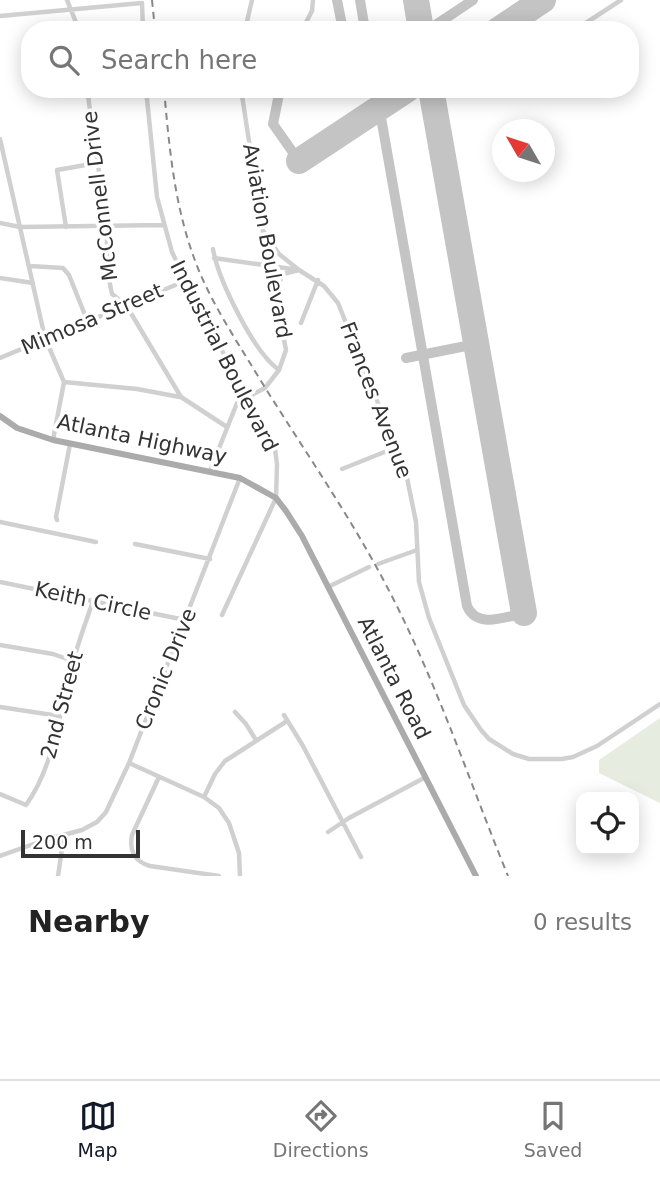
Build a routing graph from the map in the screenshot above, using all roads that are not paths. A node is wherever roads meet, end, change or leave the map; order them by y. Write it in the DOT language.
graph roads {
  1 [pos="66,0"];
  2 [pos="252,0"];
  3 [pos="313,0"];
  4 [pos="621,0"];
  5 [pos="142,1"];
  6 [pos="70,11"];
  7 [pos="0,16"];
  8 [pos="76,21"];
  9 [pos="143,21"];
  10 [pos="247,21"];
  11 [pos="307,21"];
  12 [pos="590,21"];
  13 [pos="88,98"];
  14 [pos="147,98"];
  15 [pos="243,98"];
  16 [pos="0,139"];
  17 [pos="97,163"];
  18 [pos="0,223"];
  19 [pos="164,225"];
  20 [pos="66,226"];
  21 [pos="20,227"];
  22 [pos="107,227"];
  23 [pos="263,232"];
  24 [pos="213,249"];
  25 [pos="214,258"];
  26 [pos="30,266"];
  27 [pos="271,268"];
  28 [pos="299,270"];
  29 [pos="0,278"];
  30 [pos="184,281"];
  31 [pos="318,281"];
  32 [pos="33,284"];
  33 [pos="276,292"];
  34 [pos="126,305"];
  35 [pos="87,320"];
  36 [pos="301,323"];
  37 [pos="45,338"];
  38 [pos="0,358"];
  39 [pos="279,370"];
  40 [pos="64,382"];
  41 [pos="181,397"];
  42 [pos="248,397"];
  43 [pos="1,419"];
  44 [pos="227,426"];
  45 [pos="53,440"];
  46 [pos="71,443"];
  47 [pos="397,447"];
  48 [pos="342,469"];
  49 [pos="210,471"];
  50 [pos="240,478"];
  51 [pos="276,498"];
  52 [pos="57,520"];
  53 [pos="0,522"];
  54 [pos="96,542"];
  55 [pos="135,544"];
  56 [pos="416,550"];
  57 [pos="210,559"];
  58 [pos="378,564"];
  59 [pos="369,567"];
  60 [pos="0,582"];
  61 [pos="328,587"];
  62 [pos="93,601"];
  63 [pos="222,615"];
  64 [pos="185,620"];
  65 [pos="0,645"];
  66 [pos="73,661"];
  67 [pos="660,704"];
  68 [pos="0,708"];
  69 [pos="235,712"];
  70 [pos="284,715"];
  71 [pos="59,716"];
  72 [pos="287,721"];
  73 [pos="256,740"];
  74 [pos="129,763"];
  75 [pos="159,777"];
  76 [pos="424,778"];
  77 [pos="0,794"];
  78 [pos="204,797"];
  79 [pos="343,822"];
  80 [pos="328,832"];
  81 [pos="64,835"];
  82 [pos="0,856"];
  83 [pos="361,857"];
  84 [pos="58,876"];
  85 [pos="219,876"];
  86 [pos="240,876"];
  87 [pos="476,876"];
  1 -- 6 [label="street"];
  2 -- 10 [label="street"];
  3 -- 11 [label="street"];
  4 -- 12 [label="street"];
  5 -- 6 [label="street"];
  5 -- 9 [label="street"];
  6 -- 7 [label="street"];
  6 -- 8 [label="street"];
  13 -- 17 [label="street, McConnell Drive"];
  14 -- 19 [label="street, Industrial Boulevard"];
  15 -- 23 [label="street, Aviation Boulevard"];
  16 -- 21 [label="street"];
  17 -- 20 [label="street"];
  17 -- 22 [label="street, McConnell Drive"];
  18 -- 21 [label="street"];
  19 -- 22 [label="street"];
  19 -- 30 [label="street, Industrial Boulevard"];
  20 -- 21 [label="street"];
  20 -- 22 [label="street"];
  21 -- 26 [label="street"];
  22 -- 34 [label="street, McConnell Drive"];
  23 -- 27 [label="street, Aviation Boulevard"];
  23 -- 28 [label="street, Frances Avenue"];
  24 -- 25 [label="street"];
  25 -- 27 [label="street, Frances Avenue"];
  25 -- 39 [label="street"];
  26 -- 32 [label="street"];
  26 -- 35 [label="street"];
  27 -- 28 [label="street, Frances Avenue"];
  27 -- 33 [label="street, Aviation Boulevard"];
  28 -- 31 [label="street, Frances Avenue"];
  28 -- 33 [label="street"];
  29 -- 32 [label="street"];
  30 -- 34 [label="street, Mimosa Street"];
  30 -- 42 [label="street, Industrial Boulevard"];
  31 -- 36 [label="street"];
  31 -- 47 [label="street, Frances Avenue"];
  32 -- 37 [label="street"];
  33 -- 39 [label="street, Aviation Boulevard"];
  34 -- 35 [label="street, Mimosa Street"];
  34 -- 41 [label="street, McConnell Drive"];
  35 -- 37 [label="street, Mimosa Street"];
  37 -- 38 [label="street, Mimosa Street"];
  37 -- 40 [label="street"];
  39 -- 42 [label="street, Aviation Boulevard"];
  40 -- 41 [label="street"];
  40 -- 45 [label="street"];
  41 -- 44 [label="street, McConnell Drive"];
  42 -- 44 [label="street"];
  42 -- 51 [label="street, Industrial Boulevard"];
  43 -- 45 [label="main road, Atlanta Highway"];
  44 -- 49 [label="street"];
  45 -- 46 [label="main road, Atlanta Highway"];
  46 -- 49 [label="main road, Atlanta Highway"];
  46 -- 52 [label="street"];
  47 -- 48 [label="street"];
  47 -- 56 [label="street, Frances Avenue"];
  49 -- 50 [label="main road, Atlanta Highway"];
  50 -- 51 [label="main road, Atlanta Highway"];
  50 -- 57 [label="street, Cronic Drive"];
  51 -- 61 [label="main road, Atlanta Road"];
  51 -- 63 [label="street"];
  53 -- 54 [label="street"];
  55 -- 57 [label="street"];
  56 -- 58 [label="street"];
  56 -- 67 [label="street, Frances Avenue"];
  57 -- 64 [label="street, Cronic Drive"];
  59 -- 61 [label="street"];
  60 -- 62 [label="street, Keith Circle"];
  61 -- 76 [label="main road, Atlanta Road"];
  62 -- 64 [label="street, Keith Circle"];
  62 -- 66 [label="street, 2nd Street"];
  64 -- 74 [label="street, Cronic Drive"];
  65 -- 66 [label="street"];
  66 -- 71 [label="street, 2nd Street"];
  68 -- 71 [label="street"];
  69 -- 73 [label="street"];
  70 -- 72 [label="street"];
  71 -- 77 [label="street, 2nd Street"];
  72 -- 73 [label="street"];
  72 -- 79 [label="street"];
  73 -- 78 [label="street"];
  74 -- 75 [label="street"];
  74 -- 81 [label="street, Cronic Drive"];
  75 -- 78 [label="street"];
  75 -- 85 [label="street"];
  76 -- 79 [label="street"];
  76 -- 87 [label="main road, Atlanta Road"];
  78 -- 86 [label="street"];
  79 -- 80 [label="street"];
  79 -- 83 [label="street"];
  81 -- 82 [label="street, Cronic Drive"];
  81 -- 84 [label="street"];
}
